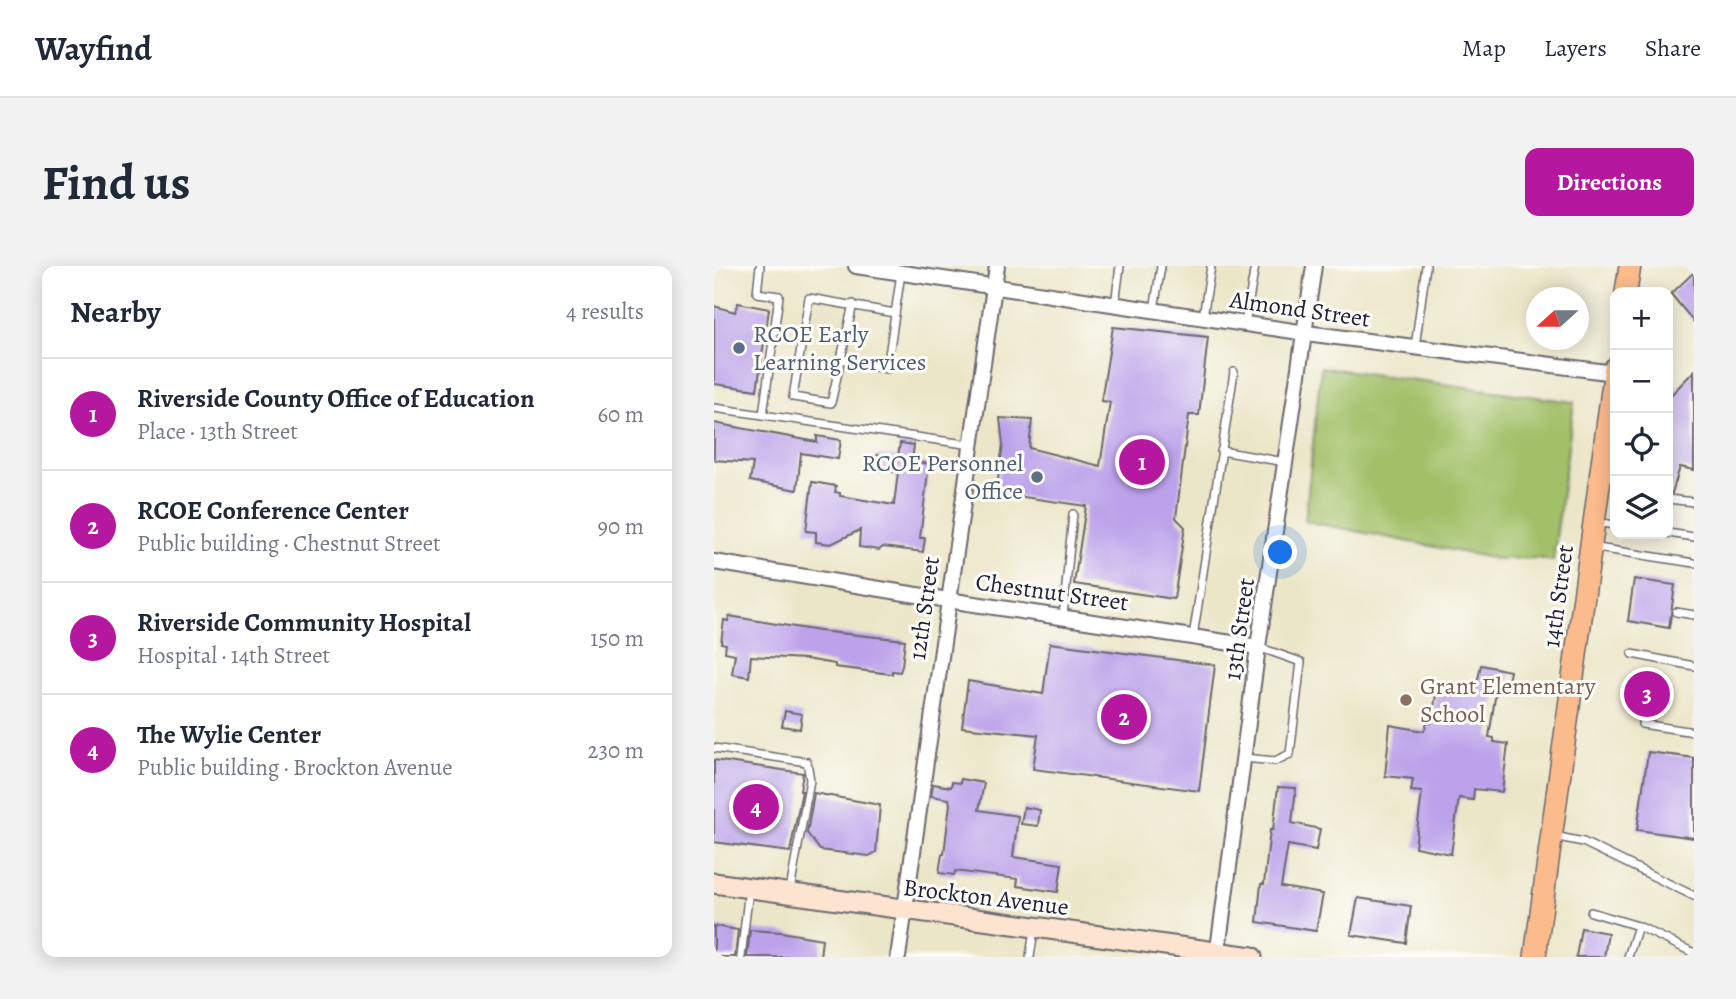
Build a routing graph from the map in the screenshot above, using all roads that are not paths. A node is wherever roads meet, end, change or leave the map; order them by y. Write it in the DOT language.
graph roads {
  1 [pos="760,266"];
  2 [pos="856,266"];
  3 [pos="997,266"];
  4 [pos="1120,266"];
  5 [pos="1161,266"];
  6 [pos="1211,266"];
  7 [pos="1255,266"];
  8 [pos="1314,266"];
  9 [pos="1426,266"];
  10 [pos="1630,266"];
  11 [pos="901,273"];
  12 [pos="995,286"];
  13 [pos="1627,287"];
  14 [pos="853,304"];
  15 [pos="1115,304"];
  16 [pos="1154,310"];
  17 [pos="895,313"];
  18 [pos="1203,318"];
  19 [pos="1245,324"];
  20 [pos="1306,333"];
  21 [pos="1415,348"];
  22 [pos="841,359"];
  23 [pos="1234,372"];
  24 [pos="1610,372"];
  25 [pos="714,408"];
  26 [pos="1611,413"];
  27 [pos="763,415"];
  28 [pos="972,445"];
  29 [pos="1221,451"];
  30 [pos="1287,462"];
  31 [pos="1673,500"];
  32 [pos="1694,502"];
  33 [pos="1073,514"];
  34 [pos="1605,523"];
  35 [pos="1673,534"];
  36 [pos="1694,537"];
  37 [pos="1591,547"];
  38 [pos="714,562"];
  39 [pos="1694,563"];
  40 [pos="948,600"];
  41 [pos="1676,612"];
  42 [pos="1694,615"];
  43 [pos="1063,617"];
  44 [pos="1193,636"];
  45 [pos="1258,647"];
  46 [pos="1632,654"];
  47 [pos="1694,666"];
  48 [pos="1642,724"];
  49 [pos="1694,732"];
  50 [pos="714,748"];
  51 [pos="1244,758"];
  52 [pos="1552,835"];
  53 [pos="714,883"];
  54 [pos="749,888"];
  55 [pos="790,894"];
  56 [pos="1694,896"];
  57 [pos="904,911"];
  58 [pos="1591,912"];
  59 [pos="1638,926"];
  60 [pos="1034,928"];
  61 [pos="1694,953"];
  62 [pos="1218,955"];
  63 [pos="741,957"];
  64 [pos="898,957"];
  65 [pos="1030,957"];
  66 [pos="1252,957"];
  67 [pos="1535,957"];
  68 [pos="1628,957"];
  1 -- 27 [label="lane"];
  2 -- 11 [label="street, Almond Street"];
  3 -- 12 [label="street, 12th Street"];
  4 -- 15 [label="lane"];
  5 -- 16 [label="lane"];
  6 -- 18 [label="lane"];
  7 -- 19 [label="lane"];
  8 -- 20 [label="street, 13th Street"];
  9 -- 21 [label="lane"];
  10 -- 13 [label="main road"];
  11 -- 12 [label="street, Almond Street"];
  11 -- 17 [label="lane"];
  12 -- 15 [label="street, Almond Street"];
  12 -- 28 [label="street, 12th Street"];
  14 -- 17 [label="lane"];
  14 -- 22 [label="lane"];
  14 -- 22 [label="lane"];
  15 -- 16 [label="street, Almond Street"];
  16 -- 18 [label="street, Almond Street"];
  17 -- 22 [label="lane"];
  18 -- 19 [label="street, Almond Street"];
  19 -- 20 [label="street, Almond Street"];
  20 -- 21 [label="street, Almond Street"];
  20 -- 30 [label="street, 13th Street"];
  21 -- 24 [label="street, Almond Street"];
  23 -- 29 [label="lane"];
  25 -- 27 [label="lane"];
  26 -- 34 [label="main road, 14th Street"];
  27 -- 28 [label="lane"];
  28 -- 40 [label="street, 12th Street"];
  29 -- 30 [label="lane"];
  29 -- 44 [label="lane"];
  30 -- 45 [label="street, 13th Street"];
  31 -- 32 [label="lane"];
  33 -- 43 [label="lane"];
  34 -- 37 [label="main road, 14th Street"];
  35 -- 36 [label="lane"];
  37 -- 39 [label="lane"];
  37 -- 52 [label="main road, 14th Street"];
  38 -- 40 [label="street, Chestnut Street"];
  40 -- 43 [label="street, Chestnut Street"];
  40 -- 57 [label="street, 12th Street"];
  41 -- 42 [label="lane"];
  43 -- 44 [label="street, Chestnut Street"];
  44 -- 45 [label="street, Chestnut Street"];
  45 -- 51 [label="street, 13th Street"];
  45 -- 51 [label="lane"];
  46 -- 47 [label="lane"];
  48 -- 49 [label="lane"];
  50 -- 55 [label="lane"];
  51 -- 62 [label="street, 13th Street"];
  52 -- 56 [label="lane"];
  52 -- 67 [label="main road, 14th Street"];
  53 -- 54 [label="main road, Brockton Avenue"];
  54 -- 55 [label="main road, Brockton Avenue"];
  54 -- 63 [label="lane"];
  55 -- 57 [label="main road, Brockton Avenue"];
  57 -- 60 [label="main road, Brockton Avenue"];
  57 -- 64 [label="street, 12th Street"];
  58 -- 59 [label="lane"];
  59 -- 61 [label="lane"];
  59 -- 68 [label="lane"];
  60 -- 62 [label="main road, Brockton Avenue"];
  60 -- 65 [label="lane"];
  62 -- 66 [label="main road, Brockton Avenue"];
}
